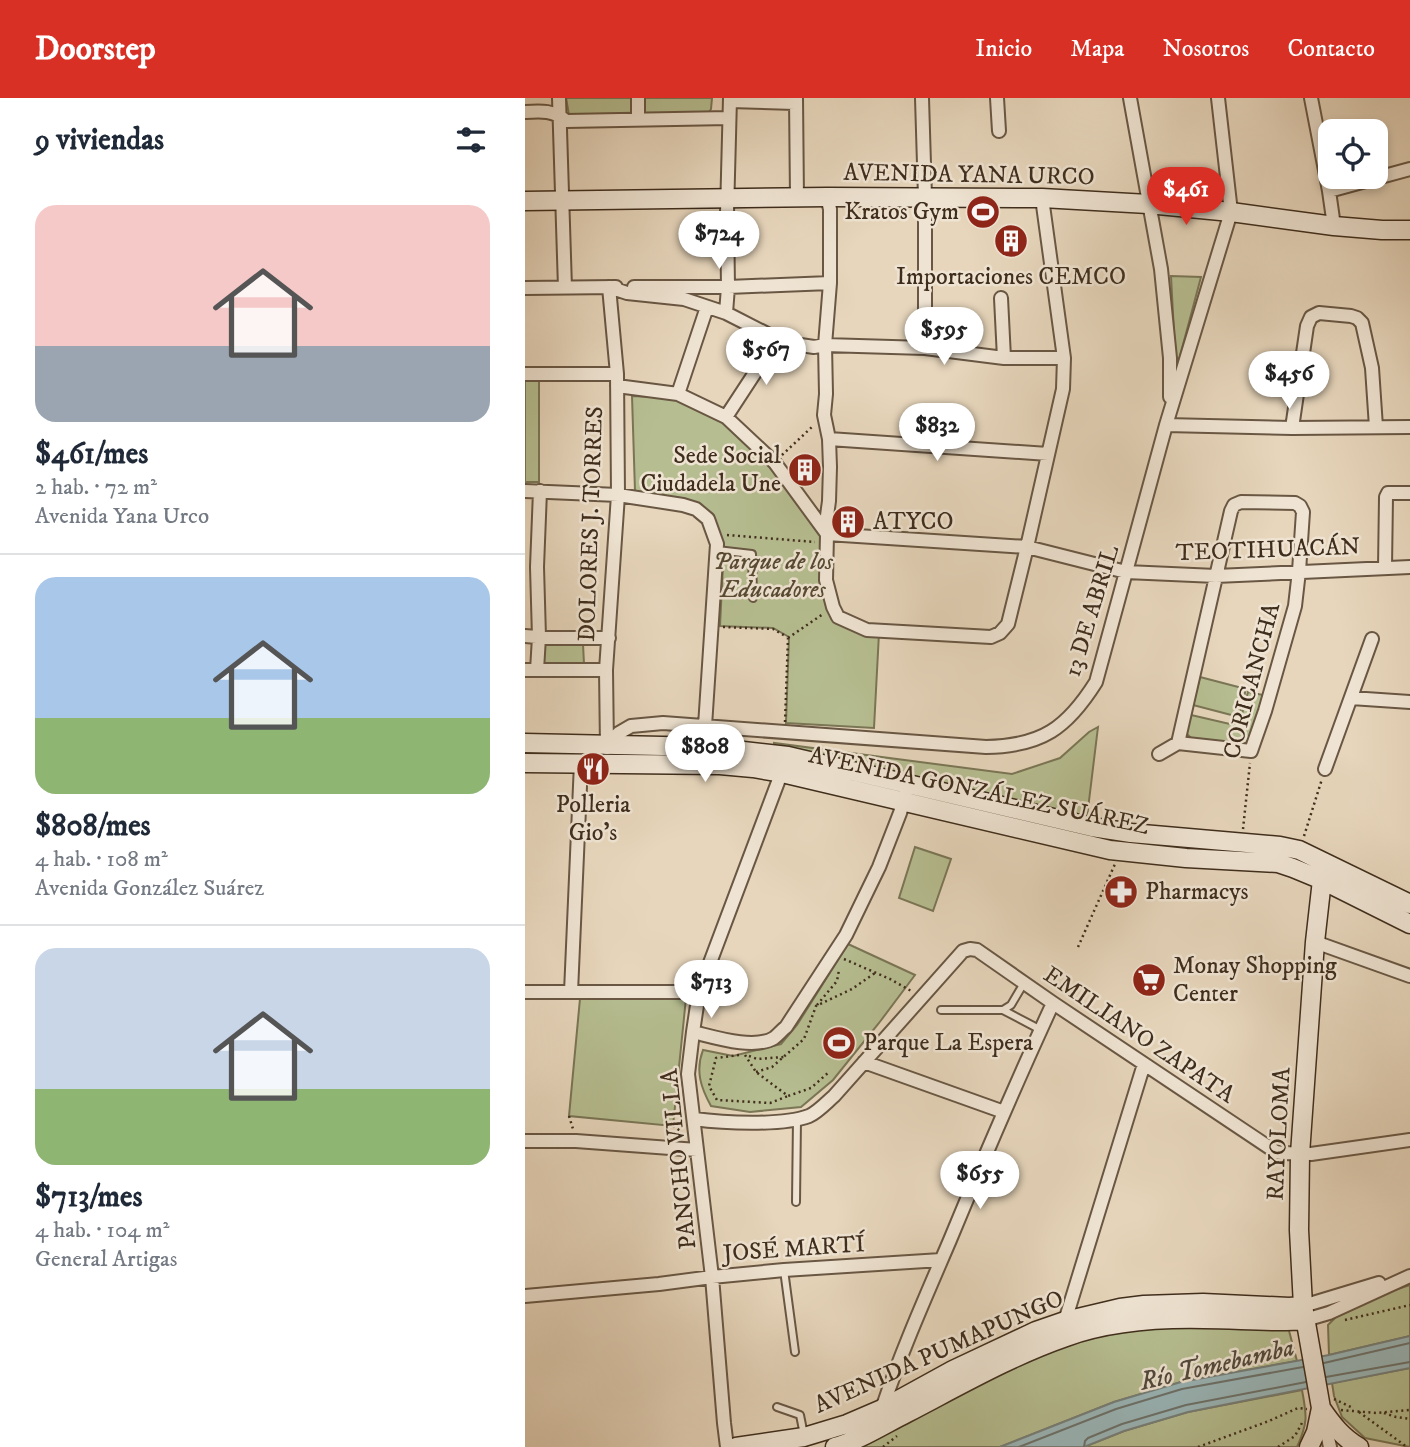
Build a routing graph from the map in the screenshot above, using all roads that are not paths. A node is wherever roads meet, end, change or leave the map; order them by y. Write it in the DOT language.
graph roads {
  1 [pos="559,98"];
  2 [pos="638,98"];
  3 [pos="922,98"];
  4 [pos="997,98"];
  5 [pos="1130,98"];
  6 [pos="1218,98"];
  7 [pos="1311,98"];
  8 [pos="730,100"];
  9 [pos="796,101"];
  10 [pos="525,112"];
  11 [pos="559,114"];
  12 [pos="729,118"];
  13 [pos="638,119"];
  14 [pos="999,131"];
  15 [pos="1410,169"];
  16 [pos="1329,191"];
  17 [pos="827,197"];
  18 [pos="925,197"];
  19 [pos="797,198"];
  20 [pos="1042,198"];
  21 [pos="729,199"];
  22 [pos="562,200"];
  23 [pos="525,201"];
  24 [pos="1149,205"];
  25 [pos="1231,212"];
  26 [pos="1334,226"];
  27 [pos="1410,230"];
  28 [pos="830,283"];
  29 [pos="609,287"];
  30 [pos="728,287"];
  31 [pos="525,288"];
  32 [pos="565,288"];
  33 [pos="1001,298"];
  34 [pos="707,307"];
  35 [pos="726,313"];
  36 [pos="777,339"];
  37 [pos="825,345"];
  38 [pos="925,348"];
  39 [pos="1004,358"];
  40 [pos="1064,358"];
  41 [pos="525,374"];
  42 [pos="617,380"];
  43 [pos="678,394"];
  44 [pos="726,417"];
  45 [pos="1167,425"];
  46 [pos="1376,427"];
  47 [pos="1410,427"];
  48 [pos="1292,428"];
  49 [pos="829,439"];
  50 [pos="1048,454"];
  51 [pos="525,491"];
  52 [pos="540,491"];
  53 [pos="1410,493"];
  54 [pos="618,495"];
  55 [pos="827,539"];
  56 [pos="1027,547"];
  57 [pos="717,550"];
  58 [pos="531,567"];
  59 [pos="1410,567"];
  60 [pos="1385,568"];
  61 [pos="1299,571"];
  62 [pos="1126,572"];
  63 [pos="1216,576"];
  64 [pos="753,598"];
  65 [pos="525,636"];
  66 [pos="539,637"];
  67 [pos="609,638"];
  68 [pos="1372,639"];
  69 [pos="531,670"];
  70 [pos="606,670"];
  71 [pos="1352,698"];
  72 [pos="1410,702"];
  73 [pos="705,726"];
  74 [pos="525,743"];
  75 [pos="1178,743"];
  76 [pos="607,745"];
  77 [pos="1159,754"];
  78 [pos="525,763"];
  79 [pos="581,763"];
  80 [pos="607,763"];
  81 [pos="785,764"];
  82 [pos="1325,769"];
  83 [pos="906,793"];
  84 [pos="1327,872"];
  85 [pos="1410,904"];
  86 [pos="1410,924"];
  87 [pos="1315,943"];
  88 [pos="1410,976"];
  89 [pos="1024,983"];
  90 [pos="525,992"];
  91 [pos="571,992"];
  92 [pos="699,992"];
  93 [pos="1053,1003"];
  94 [pos="941,1010"];
  95 [pos="1003,1010"];
  96 [pos="1041,1030"];
  97 [pos="692,1032"];
  98 [pos="864,1062"];
  99 [pos="1144,1064"];
  100 [pos="1004,1112"];
  101 [pos="694,1119"];
  102 [pos="797,1119"];
  103 [pos="1410,1140"];
  104 [pos="525,1141"];
  105 [pos="697,1150"];
  106 [pos="1300,1154"];
  107 [pos="796,1202"];
  108 [pos="941,1261"];
  109 [pos="784,1270"];
  110 [pos="1410,1275"];
  111 [pos="712,1277"];
  112 [pos="525,1296"];
  113 [pos="1305,1318"];
  114 [pos="1068,1332"];
  115 [pos="795,1352"];
  116 [pos="1321,1404"];
  117 [pos="777,1407"];
  118 [pos="885,1416"];
  119 [pos="804,1437"];
  120 [pos="1344,1444"];
  121 [pos="727,1447"];
  122 [pos="736,1447"];
  123 [pos="835,1447"];
  124 [pos="1309,1447"];
  1 -- 11 [label="street"];
  2 -- 13 [label="street"];
  3 -- 18 [label="street"];
  4 -- 14 [label="street"];
  5 -- 24 [label="street"];
  6 -- 25 [label="street"];
  7 -- 16 [label="street"];
  8 -- 9 [label="street"];
  8 -- 12 [label="street"];
  9 -- 19 [label="street"];
  10 -- 11 [label="street"];
  11 -- 13 [label="street"];
  11 -- 22 [label="street"];
  12 -- 13 [label="street"];
  12 -- 21 [label="street"];
  15 -- 16 [label="street"];
  16 -- 26 [label="street"];
  17 -- 18 [label="main road, AVENIDA YANA URCO"];
  17 -- 19 [label="main road, AVENIDA YANA URCO"];
  17 -- 28 [label="street"];
  18 -- 20 [label="main road, AVENIDA YANA URCO"];
  18 -- 38 [label="street"];
  19 -- 21 [label="main road, AVENIDA YANA URCO"];
  20 -- 24 [label="main road, AVENIDA YANA URCO"];
  20 -- 40 [label="street"];
  21 -- 22 [label="main road, AVENIDA YANA URCO"];
  21 -- 30 [label="street"];
  22 -- 23 [label="main road, AVENIDA YANA URCO"];
  22 -- 32 [label="street"];
  24 -- 25 [label="main road, AVENIDA YANA URCO"];
  24 -- 45 [label="street"];
  25 -- 26 [label="main road, AVENIDA YANA URCO"];
  25 -- 45 [label="street, 13 DE ABRIL"];
  26 -- 27 [label="main road, AVENIDA YANA URCO"];
  28 -- 30 [label="street"];
  28 -- 37 [label="street"];
  29 -- 30 [label="street"];
  29 -- 32 [label="street"];
  29 -- 34 [label="street"];
  29 -- 42 [label="street, DOLORES J. TORRES"];
  30 -- 35 [label="street"];
  31 -- 32 [label="street"];
  33 -- 39 [label="street"];
  34 -- 35 [label="street"];
  34 -- 43 [label="street"];
  35 -- 36 [label="street"];
  36 -- 37 [label="street"];
  36 -- 44 [label="street"];
  37 -- 38 [label="street"];
  37 -- 49 [label="street"];
  38 -- 39 [label="street"];
  39 -- 40 [label="street"];
  40 -- 50 [label="street"];
  41 -- 42 [label="street"];
  42 -- 43 [label="street"];
  42 -- 54 [label="street, DOLORES J. TORRES"];
  43 -- 44 [label="street"];
  44 -- 55 [label="street"];
  45 -- 48 [label="street"];
  45 -- 62 [label="street, 13 DE ABRIL"];
  46 -- 47 [label="street"];
  46 -- 48 [label="street"];
  46 -- 48 [label="street"];
  49 -- 50 [label="street"];
  49 -- 55 [label="street"];
  50 -- 56 [label="street"];
  51 -- 52 [label="street"];
  52 -- 54 [label="street"];
  52 -- 58 [label="street"];
  53 -- 60 [label="street"];
  54 -- 57 [label="street"];
  54 -- 67 [label="street, DOLORES J. TORRES"];
  55 -- 56 [label="street, TEOTIHUACÁN"];
  55 -- 56 [label="street"];
  56 -- 62 [label="street, TEOTIHUACÁN"];
  57 -- 64 [label="lane"];
  57 -- 73 [label="street"];
  58 -- 66 [label="street"];
  59 -- 60 [label="street, TEOTIHUACÁN"];
  60 -- 61 [label="street, TEOTIHUACÁN"];
  61 -- 63 [label="street, TEOTIHUACÁN"];
  61 -- 63 [label="street, CORICANCHA"];
  61 -- 75 [label="street, CORICANCHA"];
  62 -- 63 [label="street, TEOTIHUACÁN"];
  62 -- 73 [label="street, 13 DE ABRIL"];
  63 -- 75 [label="street"];
  65 -- 66 [label="street"];
  66 -- 67 [label="street"];
  66 -- 69 [label="street"];
  67 -- 70 [label="street, DOLORES J. TORRES"];
  68 -- 71 [label="street"];
  69 -- 70 [label="street"];
  70 -- 76 [label="street, DOLORES J. TORRES"];
  71 -- 72 [label="street"];
  71 -- 82 [label="street"];
  73 -- 76 [label="street, 13 DE ABRIL"];
  74 -- 76 [label="main road, AVENIDA GONZÁLEZ SUÁREZ"];
  75 -- 77 [label="street"];
  76 -- 79 [label="street, 13 DE ABRIL"];
  76 -- 80 [label="street, DOLORES J. TORRES"];
  76 -- 81 [label="main road, AVENIDA GONZÁLEZ SUÁREZ"];
  78 -- 79 [label="main road, AVENIDA GONZÁLEZ SUÁREZ"];
  79 -- 80 [label="main road, AVENIDA GONZÁLEZ SUÁREZ"];
  79 -- 91 [label="street"];
  80 -- 81 [label="main road, AVENIDA GONZÁLEZ SUÁREZ"];
  81 -- 83 [label="main road, AVENIDA GONZÁLEZ SUÁREZ"];
  81 -- 92 [label="street, PANCHO VILLA"];
  83 -- 84 [label="main road, AVENIDA GONZÁLEZ SUÁREZ"];
  83 -- 84 [label="main road, AVENIDA GONZÁLEZ SUÁREZ"];
  83 -- 97 [label="street"];
  84 -- 85 [label="main road, AVENIDA GONZÁLEZ SUÁREZ"];
  84 -- 86 [label="main road, AVENIDA GONZÁLEZ SUÁREZ"];
  84 -- 87 [label="main road, RAYOLOMA"];
  87 -- 88 [label="street"];
  87 -- 106 [label="main road, RAYOLOMA"];
  89 -- 93 [label="street, EMILIANO ZAPATA"];
  89 -- 95 [label="lane"];
  89 -- 98 [label="street, EMILIANO ZAPATA"];
  90 -- 91 [label="street"];
  91 -- 92 [label="street"];
  92 -- 97 [label="street, PANCHO VILLA"];
  93 -- 96 [label="street"];
  93 -- 99 [label="street, EMILIANO ZAPATA"];
  94 -- 95 [label="lane"];
  95 -- 96 [label="lane"];
  96 -- 100 [label="street"];
  97 -- 101 [label="street, PANCHO VILLA"];
  98 -- 100 [label="street"];
  98 -- 102 [label="street"];
  99 -- 106 [label="street, EMILIANO ZAPATA"];
  99 -- 114 [label="street"];
  100 -- 108 [label="street"];
  101 -- 102 [label="street"];
  101 -- 105 [label="street, PANCHO VILLA"];
  102 -- 107 [label="lane"];
  103 -- 106 [label="street, EMILIANO ZAPATA"];
  104 -- 105 [label="street"];
  105 -- 111 [label="street, PANCHO VILLA"];
  106 -- 113 [label="main road, RAYOLOMA"];
  108 -- 109 [label="street, JOSÉ MARTÍ"];
  108 -- 118 [label="street"];
  109 -- 111 [label="street, JOSÉ MARTÍ"];
  109 -- 115 [label="lane"];
  110 -- 113 [label="street, AVENIDA PUMAPUNGO"];
  111 -- 112 [label="street, JOSÉ MARTÍ"];
  111 -- 121 [label="street, PANCHO VILLA"];
  113 -- 114 [label="main road, AVENIDA PUMAPUNGO"];
  113 -- 116 [label="main road, RAYOLOMA"];
  114 -- 118 [label="main road, AVENIDA PUMAPUNGO"];
  116 -- 120 [label="main road, RAYOLOMA"];
  116 -- 124 [label="main road, RAYOLOMA"];
  117 -- 119 [label="lane"];
  118 -- 119 [label="main road, AVENIDA PUMAPUNGO"];
  118 -- 123 [label="main road, AVENIDA PUMAPUNGO"];
  119 -- 122 [label="main road, AVENIDA PUMAPUNGO"];
}
